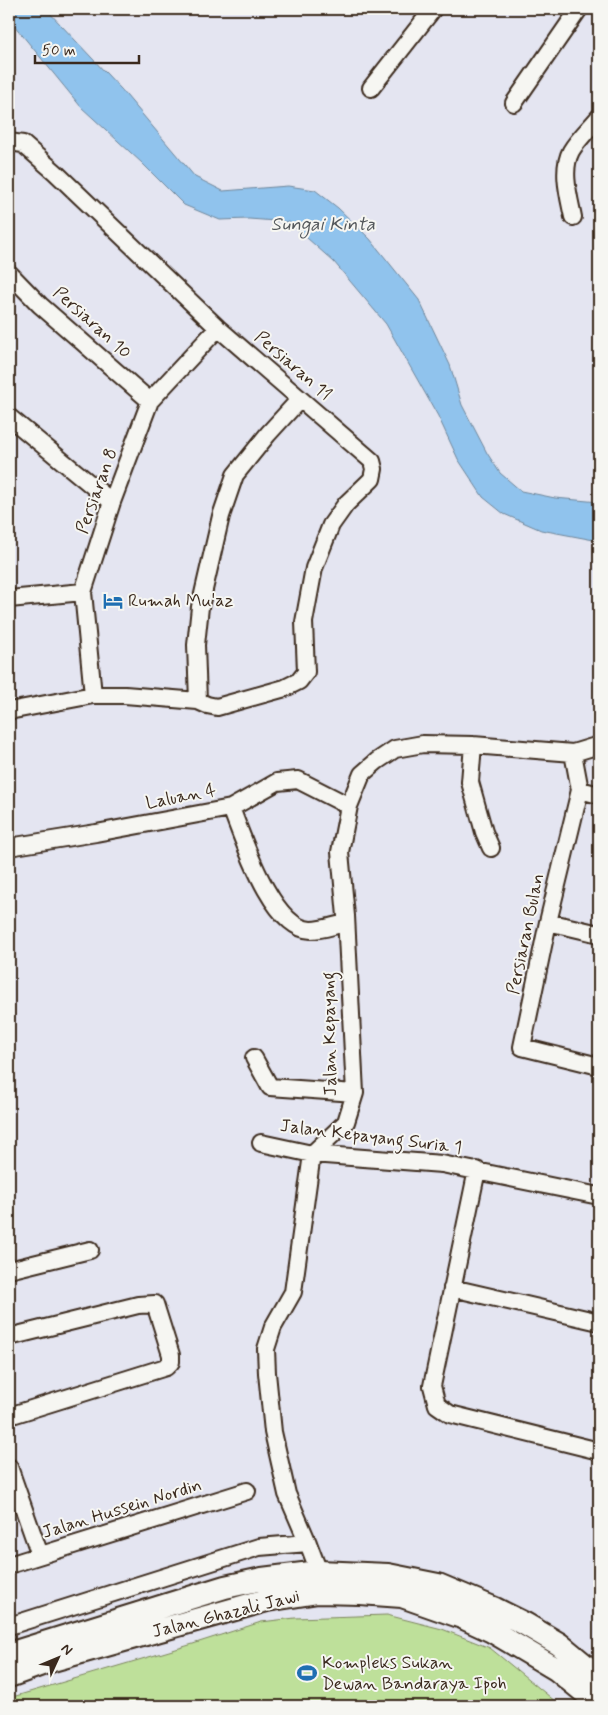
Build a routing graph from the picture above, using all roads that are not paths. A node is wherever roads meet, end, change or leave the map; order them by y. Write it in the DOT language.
graph roads {
  1 [pos="433,9"];
  2 [pos="579,9"];
  3 [pos="371,88"];
  4 [pos="514,103"];
  5 [pos="599,117"];
  6 [pos="9,142"];
  7 [pos="573,217"];
  8 [pos="9,273"];
  9 [pos="218,328"];
  10 [pos="300,399"];
  11 [pos="150,401"];
  12 [pos="9,417"];
  13 [pos="112,502"];
  14 [pos="84,592"];
  15 [pos="9,599"];
  16 [pos="93,695"];
  17 [pos="198,701"];
  18 [pos="9,710"];
  19 [pos="473,745"];
  20 [pos="599,745"];
  21 [pos="573,753"];
  22 [pos="580,790"];
  23 [pos="599,795"];
  24 [pos="349,806"];
  25 [pos="231,808"];
  26 [pos="9,847"];
  27 [pos="492,848"];
  28 [pos="548,922"];
  29 [pos="346,923"];
  30 [pos="599,934"];
  31 [pos="254,1058"];
  32 [pos="599,1066"];
  33 [pos="355,1093"];
  34 [pos="260,1143"];
  35 [pos="312,1154"];
  36 [pos="477,1170"];
  37 [pos="599,1196"];
  38 [pos="90,1250"];
  39 [pos="9,1270"];
  40 [pos="452,1288"];
  41 [pos="599,1322"];
  42 [pos="9,1337"];
  43 [pos="9,1416"];
  44 [pos="599,1452"];
  45 [pos="9,1467"];
  46 [pos="247,1491"];
  47 [pos="308,1543"];
  48 [pos="40,1555"];
  49 [pos="9,1564"];
  50 [pos="319,1572"];
  51 [pos="402,1596"];
  52 [pos="9,1626"];
  53 [pos="9,1654"];
  54 [pos="9,1676"];
  55 [pos="599,1677"];
  56 [pos="599,1704"];
  1 -- 3 [label="street"];
  2 -- 4 [label="street"];
  5 -- 7 [label="street"];
  6 -- 9 [label="street, Persiaran 11"];
  8 -- 11 [label="street, Persiaran 10"];
  9 -- 10 [label="street, Persiaran 11"];
  9 -- 11 [label="street, Persiaran 8"];
  10 -- 17 [label="street"];
  10 -- 17 [label="street, Persiaran 11"];
  11 -- 13 [label="street, Persiaran 8"];
  12 -- 13 [label="street"];
  13 -- 14 [label="street, Persiaran 8"];
  14 -- 15 [label="street"];
  14 -- 16 [label="street, Persiaran 8"];
  16 -- 17 [label="street"];
  16 -- 18 [label="street"];
  19 -- 21 [label="street, Jalan Kepayang"];
  19 -- 24 [label="street, Jalan Kepayang"];
  19 -- 27 [label="street"];
  20 -- 21 [label="street, Jalan Kepayang"];
  21 -- 22 [label="street, Persiaran Bulan"];
  22 -- 23 [label="street"];
  22 -- 28 [label="street, Persiaran Bulan"];
  24 -- 25 [label="street, Laluan 4"];
  24 -- 29 [label="street, Jalan Kepayang"];
  25 -- 26 [label="street, Laluan 4"];
  25 -- 29 [label="street"];
  28 -- 30 [label="street"];
  28 -- 32 [label="street, Persiaran Bulan"];
  29 -- 33 [label="street, Jalan Kepayang"];
  31 -- 33 [label="street"];
  33 -- 35 [label="street, Jalan Kepayang"];
  34 -- 35 [label="street, Jalan Kepayang Suria 1"];
  35 -- 36 [label="street, Jalan Kepayang Suria 1"];
  35 -- 47 [label="street"];
  36 -- 37 [label="street, Jalan Kepayang Suria 1"];
  36 -- 40 [label="street"];
  38 -- 39 [label="street"];
  40 -- 41 [label="street"];
  40 -- 44 [label="street"];
  42 -- 43 [label="street"];
  45 -- 48 [label="street"];
  46 -- 48 [label="street, Jalan Hussein Nordin"];
  47 -- 50 [label="street"];
  47 -- 52 [label="street"];
  48 -- 49 [label="street, Jalan Hussein Nordin"];
  50 -- 51 [label="main road"];
  50 -- 53 [label="main road, Jalan Ghazali Jawi"];
  50 -- 55 [label="main road, Jalan Ghazali Jawi"];
  51 -- 54 [label="main road, Jalan Ghazali Jawi"];
  51 -- 56 [label="main road, Jalan Ghazali Jawi"];
}
